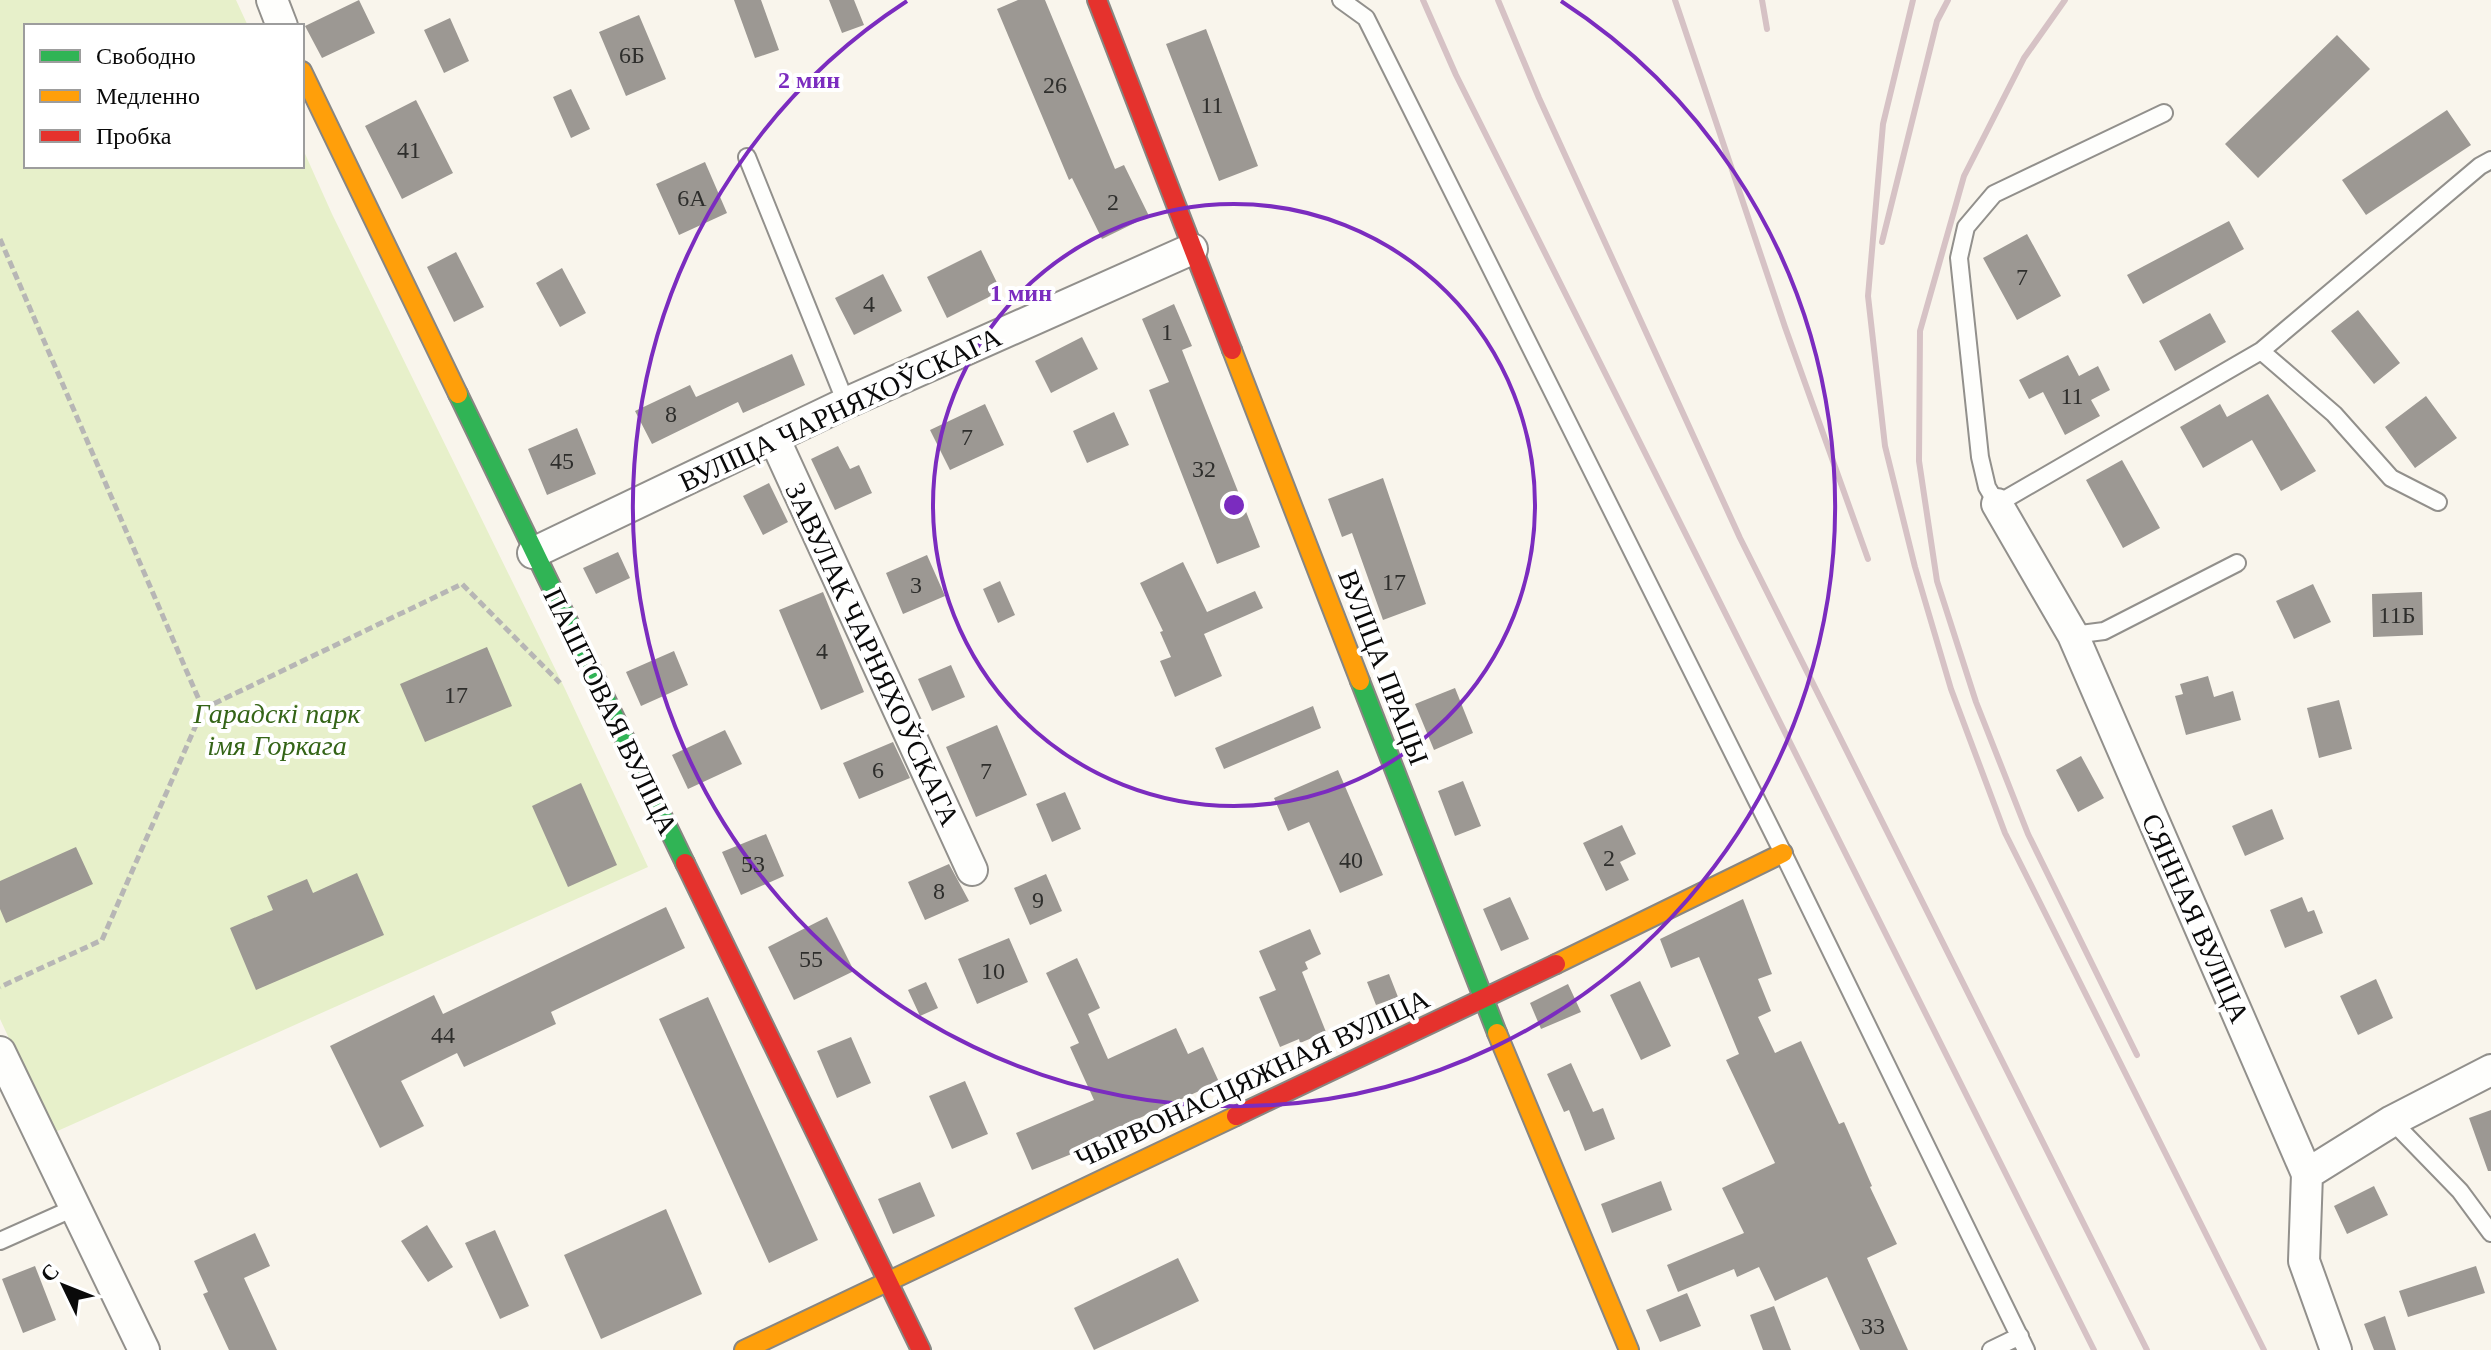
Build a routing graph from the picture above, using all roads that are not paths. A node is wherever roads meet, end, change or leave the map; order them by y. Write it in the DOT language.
graph roads {
  1 [pos="272,0"];
  2 [pos="1097,0"];
  3 [pos="1341,0"];
  4 [pos="281,24"];
  5 [pos="304,75"];
  6 [pos="2164,113"];
  7 [pos="747,157"];
  8 [pos="2491,160"];
  9 [pos="1192,249"];
  10 [pos="2261,351"];
  11 [pos="846,403"];
  12 [pos="774,438"];
  13 [pos="2438,502"];
  14 [pos="1997,504"];
  15 [pos="533,553"];
  16 [pos="2237,563"];
  17 [pos="2073,635"];
  18 [pos="1783,853"];
  19 [pos="972,870"];
  20 [pos="1483,999"];
  21 [pos="0,1052"];
  22 [pos="2491,1070"];
  23 [pos="2392,1121"];
  24 [pos="2307,1174"];
  25 [pos="74,1208"];
  26 [pos="2491,1233"];
  27 [pos="0,1241"];
  28 [pos="889,1281"];
  29 [pos="2023,1343"];
  30 [pos="144,1350"];
  31 [pos="744,1350"];
  32 [pos="921,1350"];
  33 [pos="1629,1350"];
  34 [pos="1991,1350"];
  35 [pos="2336,1350"];
  1 -- 4 [label="street"];
  2 -- 9 [label="street, ВУЛІЦА ПРАЦЫ"];
  3 -- 18 [label="lane"];
  5 -- 15 [label="street, ПАШТОВАЯ ВУЛІЦА"];
  6 -- 14 [label="lane"];
  7 -- 11 [label="lane"];
  8 -- 10 [label="lane"];
  9 -- 11 [label="street, ВУЛІЦА ЧАРНЯХОЎСКАГА"];
  9 -- 20 [label="street, ВУЛІЦА ПРАЦЫ"];
  10 -- 13 [label="lane"];
  10 -- 14 [label="lane"];
  11 -- 12 [label="street, ВУЛІЦА ЧАРНЯХОЎСКАГА"];
  12 -- 15 [label="street, ВУЛІЦА ЧАРНЯХОЎСКАГА"];
  12 -- 19 [label="street, ЗАВУЛАК ЧАРНЯХОЎСКАГА"];
  14 -- 17 [label="street, СЯННАЯ ВУЛІЦА"];
  15 -- 28 [label="street, ПАШТОВАЯ ВУЛІЦА"];
  16 -- 17 [label="lane"];
  17 -- 24 [label="street, СЯННАЯ ВУЛІЦА"];
  18 -- 20 [label="street, ЧЫРВОНАСЦЯЖНАЯ ВУЛІЦА"];
  18 -- 29 [label="lane"];
  20 -- 28 [label="street, ЧЫРВОНАСЦЯЖНАЯ ВУЛІЦА"];
  20 -- 33 [label="street, ВУЛІЦА ПРАЦЫ"];
  21 -- 25 [label="street"];
  22 -- 23 [label="street"];
  23 -- 24 [label="street"];
  23 -- 26 [label="lane"];
  24 -- 35 [label="street, СЯННАЯ ВУЛІЦА"];
  25 -- 27 [label="lane"];
  25 -- 30 [label="street"];
  28 -- 31 [label="street, ЧЫРВОНАСЦЯЖНАЯ ВУЛІЦА"];
  28 -- 32 [label="street, ПАШТОВАЯ ВУЛІЦА"];
  29 -- 34 [label="lane"];
}
